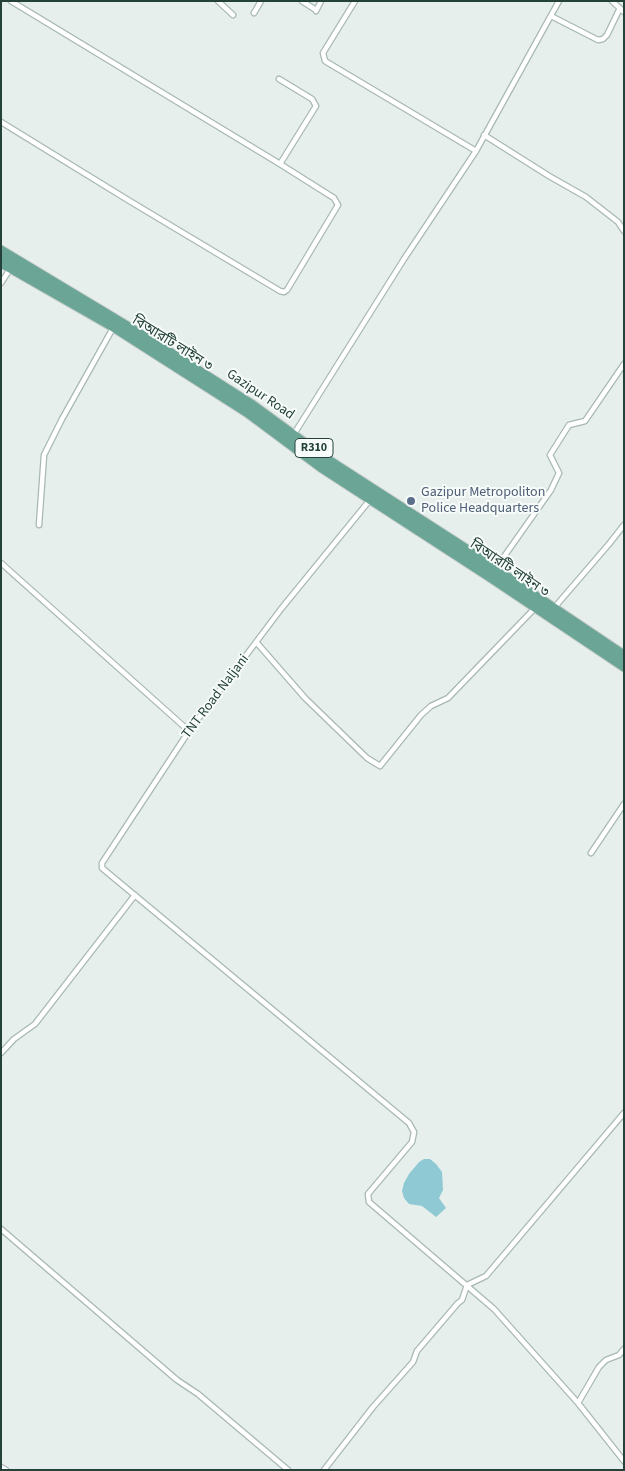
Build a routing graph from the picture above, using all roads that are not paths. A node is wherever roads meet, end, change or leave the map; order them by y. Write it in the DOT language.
graph roads {
  1 [pos="11,1"];
  2 [pos="218,1"];
  3 [pos="261,1"];
  4 [pos="302,1"];
  5 [pos="321,1"];
  6 [pos="355,1"];
  7 [pos="559,1"];
  8 [pos="612,1"];
  9 [pos="622,10"];
  10 [pos="254,13"];
  11 [pos="233,15"];
  12 [pos="551,16"];
  13 [pos="279,80"];
  14 [pos="1,122"];
  15 [pos="484,135"];
  16 [pos="476,151"];
  17 [pos="280,164"];
  18 [pos="624,231"];
  19 [pos="1,249"];
  20 [pos="1,257"];
  21 [pos="1,264"];
  22 [pos="10,269"];
  23 [pos="1,283"];
  24 [pos="113,328"];
  25 [pos="624,364"];
  26 [pos="294,434"];
  27 [pos="370,501"];
  28 [pos="38,525"];
  29 [pos="624,525"];
  30 [pos="1,563"];
  31 [pos="496,568"];
  32 [pos="535,608"];
  33 [pos="554,608"];
  34 [pos="257,643"];
  35 [pos="624,654"];
  36 [pos="624,661"];
  37 [pos="624,668"];
  38 [pos="189,731"];
  39 [pos="624,804"];
  40 [pos="591,853"];
  41 [pos="136,895"];
  42 [pos="1,1054"];
  43 [pos="624,1113"];
  44 [pos="1,1229"];
  45 [pos="467,1285"];
  46 [pos="624,1349"];
  47 [pos="578,1403"];
  48 [pos="624,1461"];
  49 [pos="1,1467"];
  50 [pos="6,1470"];
  51 [pos="288,1470"];
  52 [pos="324,1470"];
  1 -- 17 [label="street"];
  2 -- 11 [label="street"];
  3 -- 10 [label="street"];
  4 -- 5 [label="street"];
  6 -- 16 [label="street"];
  7 -- 12 [label="street"];
  8 -- 9 [label="street"];
  9 -- 12 [label="street"];
  12 -- 15 [label="street"];
  13 -- 17 [label="street"];
  14 -- 17 [label="street"];
  15 -- 16 [label="street"];
  15 -- 18 [label="street"];
  16 -- 26 [label="street"];
  19 -- 26 [label="main road, Gazipur Road / R310"];
  20 -- 36 [label="main road, বিআরটি লাইন ৩"];
  21 -- 22 [label="main road, Gazipur Road / R310"];
  22 -- 23 [label="street"];
  22 -- 24 [label="main road, Gazipur Road / R310"];
  24 -- 27 [label="main road, Gazipur Road / R310"];
  24 -- 28 [label="street"];
  25 -- 31 [label="street"];
  26 -- 31 [label="main road, Gazipur Road / R310"];
  27 -- 32 [label="main road, Gazipur Road / R310"];
  27 -- 34 [label="street, TNT Road Naljani"];
  29 -- 33 [label="street"];
  30 -- 38 [label="street"];
  31 -- 33 [label="main road, Gazipur Road / R310"];
  32 -- 34 [label="street"];
  32 -- 37 [label="main road, Gazipur Road / R310"];
  33 -- 35 [label="main road, Gazipur Road / R310"];
  34 -- 38 [label="street, TNT Road Naljani"];
  38 -- 41 [label="street, TNT Road Naljani"];
  39 -- 40 [label="street"];
  41 -- 42 [label="street"];
  41 -- 45 [label="street"];
  43 -- 45 [label="street"];
  44 -- 51 [label="street"];
  45 -- 47 [label="street"];
  45 -- 52 [label="street"];
  46 -- 47 [label="street"];
  47 -- 48 [label="street"];
  49 -- 50 [label="street"];
}
